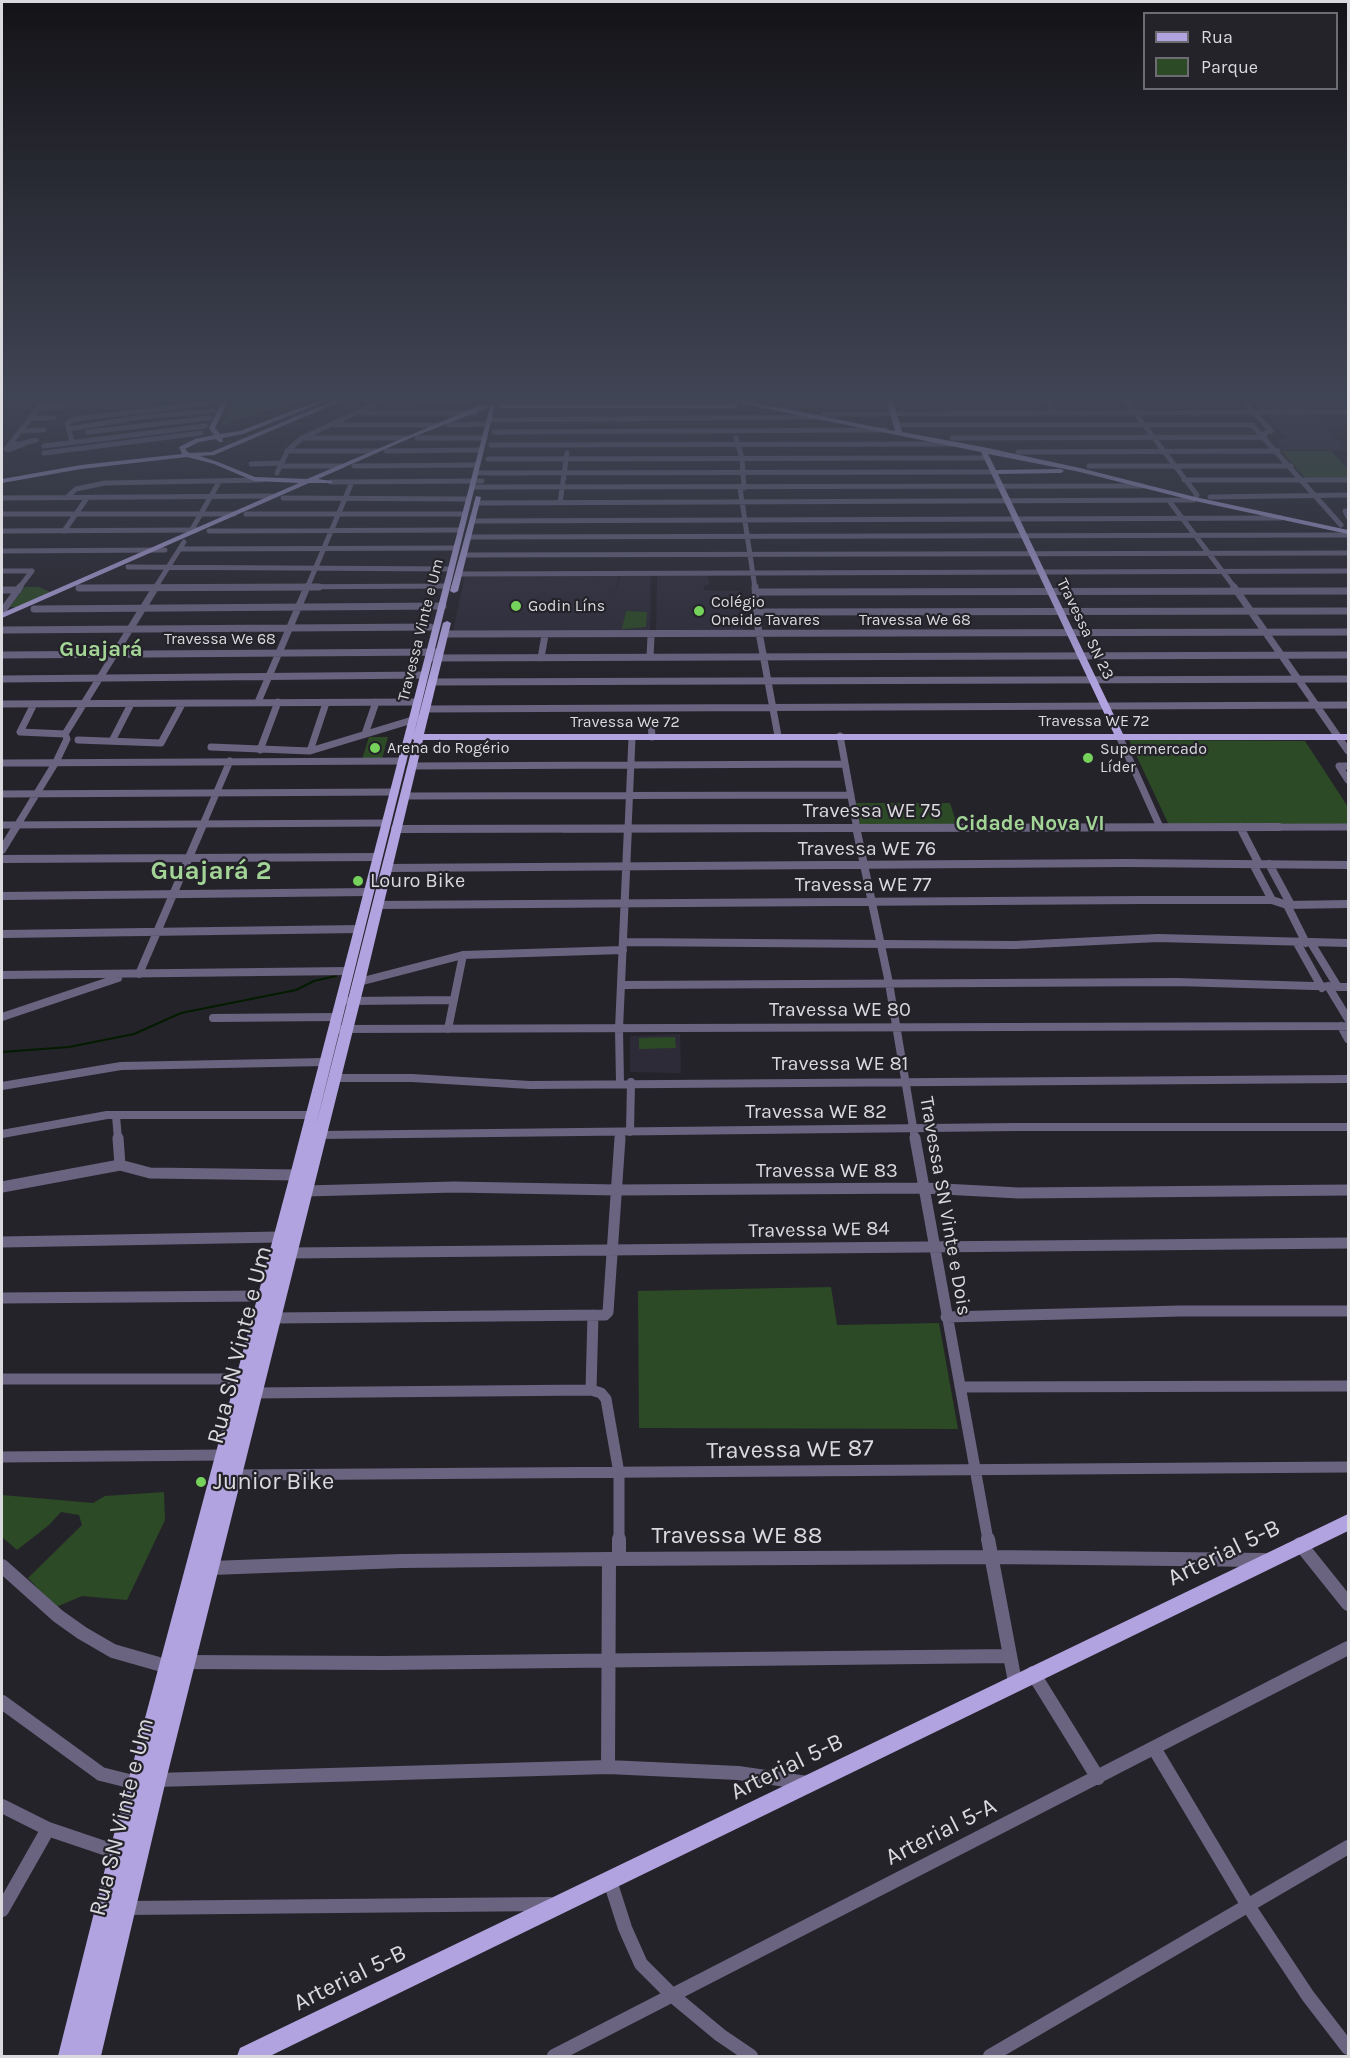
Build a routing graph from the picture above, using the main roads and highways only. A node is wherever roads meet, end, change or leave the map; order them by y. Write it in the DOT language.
graph roads {
  1 [pos="271,497"];
  2 [pos="285,497"];
  3 [pos="473,497"];
  4 [pos="1006,497"];
  5 [pos="1196,497"];
  6 [pos="472,501"];
  7 [pos="1345,526"];
  8 [pos="1348,533"];
  9 [pos="2,611"];
  10 [pos="2,623"];
  11 [pos="440,638"];
  12 [pos="428,670"];
  13 [pos="424,713"];
  14 [pos="413,719"];
  15 [pos="840,736"];
  16 [pos="1119,736"];
  17 [pos="414,737"];
  18 [pos="1344,737"];
  19 [pos="382,863"];
  20 [pos="338,1025"];
  21 [pos="330,1056"];
  22 [pos="282,1285"];
  23 [pos="265,1291"];
  24 [pos="238,1426"];
  25 [pos="1348,1522"];
  26 [pos="178,1665"];
  27 [pos="136,1824"];
  28 [pos="69,2056"];
  29 [pos="90,2056"];
  30 [pos="248,2056"];
  1 -- 9 [label="main road"];
  2 -- 10 [label="main road"];
  3 -- 6 [label="main road, Travessa Vinte e Um"];
  4 -- 16 [label="main road, Travessa SN 23"];
  5 -- 7 [label="main road"];
  5 -- 8 [label="main road"];
  6 -- 11 [label="main road, Travessa Vinte e Um"];
  6 -- 11 [label="main road, Travessa Vinte e Um"];
  11 -- 12 [label="main road, Travessa Vinte e Um"];
  12 -- 13 [label="main road, Travessa Vinte e Um"];
  12 -- 14 [label="main road, Travessa Vinte e Um"];
  13 -- 17 [label="main road, Rua SN Vinte e Um"];
  14 -- 17 [label="main road, Rua SN Vinte e Um"];
  15 -- 16 [label="main road, Travessa WE 72"];
  15 -- 17 [label="main road, Travessa We 72"];
  16 -- 18 [label="main road, Travessa WE 72"];
  17 -- 19 [label="main road, Rua SN Vinte e Um"];
  19 -- 20 [label="main road, Rua SN Vinte e Um"];
  19 -- 20 [label="main road, Rua SN Vinte e Um"];
  20 -- 21 [label="main road, Rua SN Vinte e Um"];
  21 -- 22 [label="main road, Rua SN Vinte e Um"];
  21 -- 23 [label="main road, Rua SN Vinte e Um"];
  22 -- 23 [label="main road"];
  22 -- 24 [label="main road, Rua SN Vinte e Um"];
  23 -- 24 [label="main road, Rua SN Vinte e Um"];
  24 -- 26 [label="main road, Rua SN Vinte e Um"];
  24 -- 26 [label="main road, Rua SN Vinte e Um"];
  25 -- 30 [label="main road, Arterial 5-B"];
  26 -- 27 [label="main road, Rua SN Vinte e Um"];
  27 -- 28 [label="main road, Rua SN Vinte e Um"];
  27 -- 29 [label="main road, Rua SN Vinte e Um"];
}
